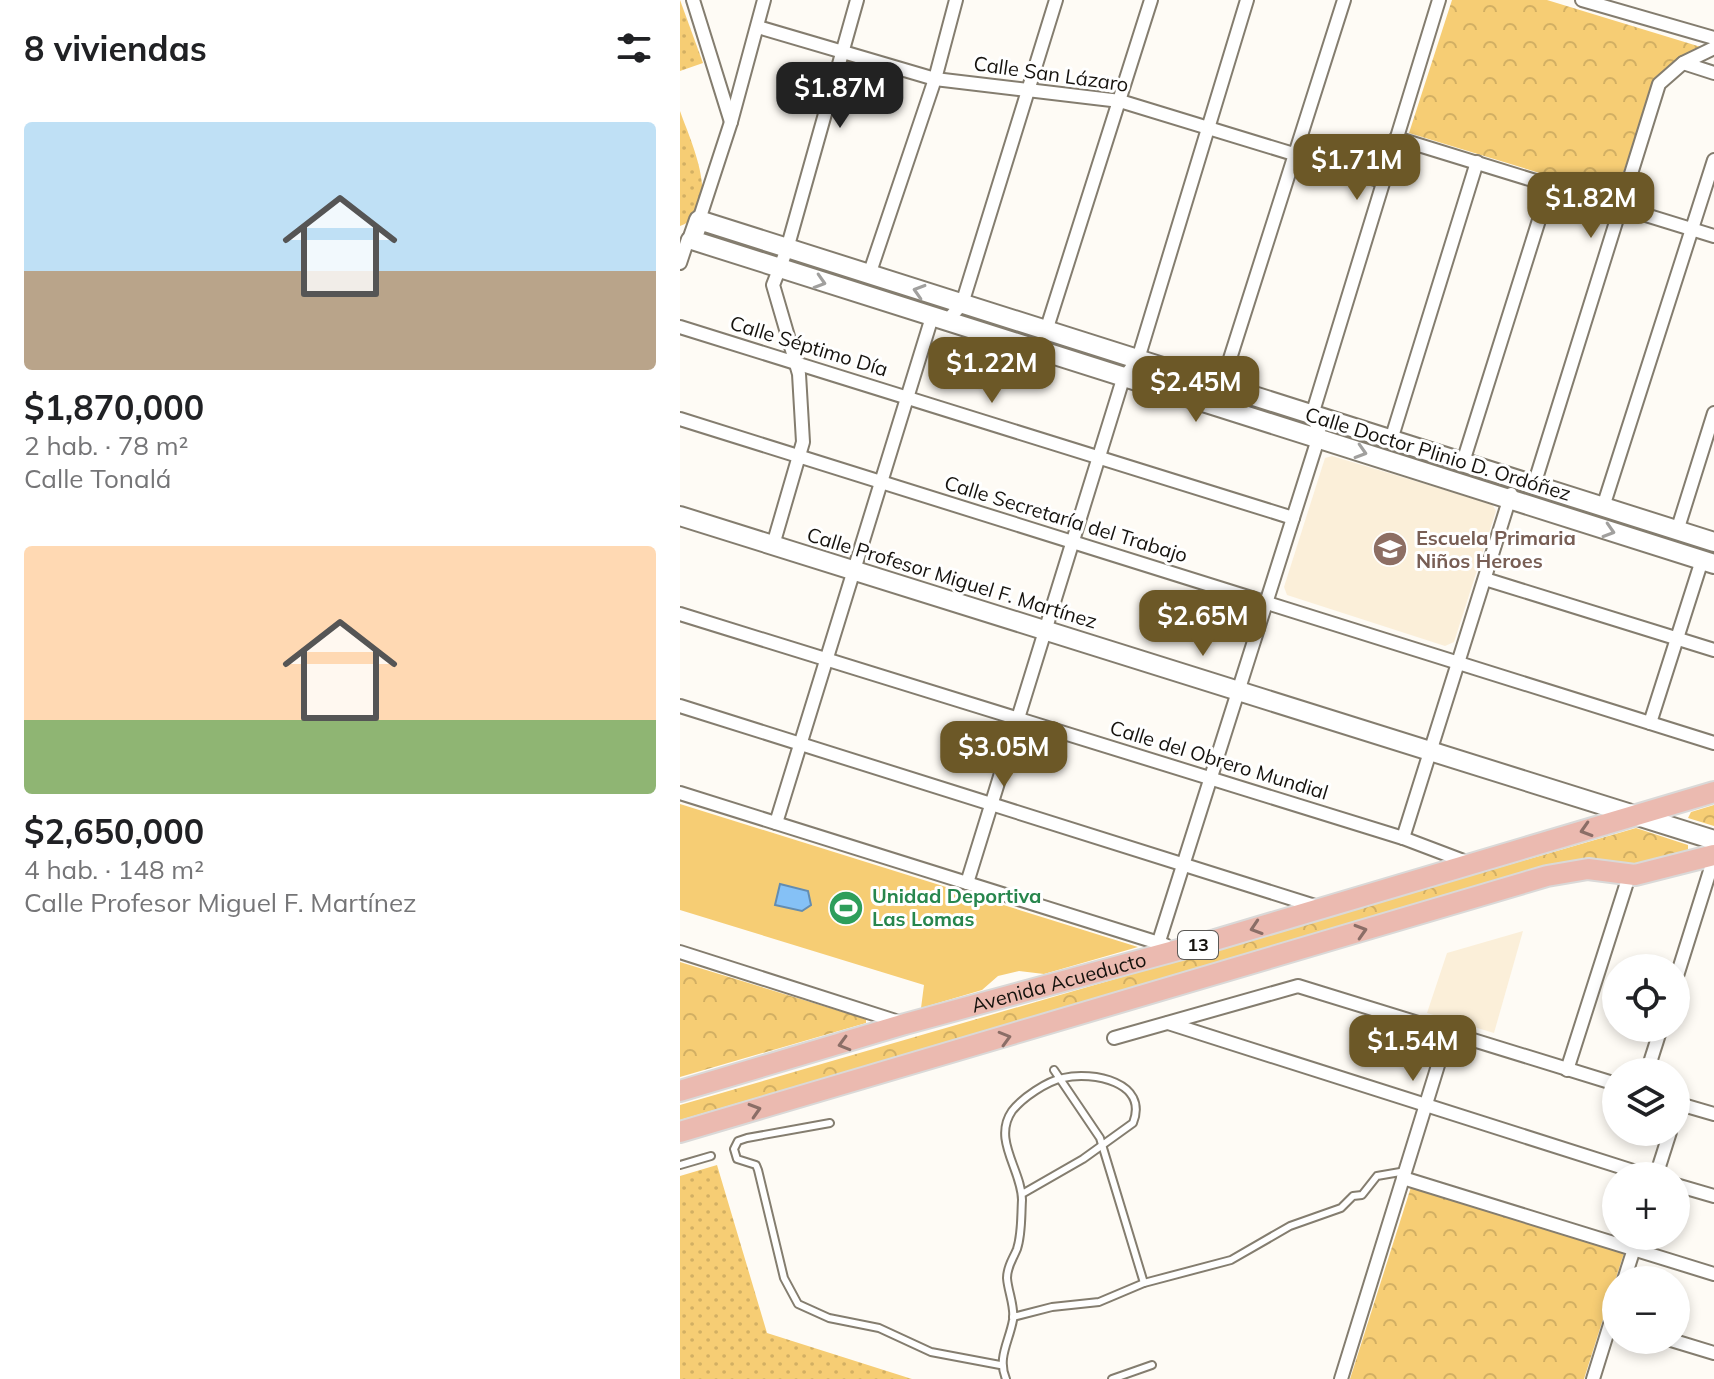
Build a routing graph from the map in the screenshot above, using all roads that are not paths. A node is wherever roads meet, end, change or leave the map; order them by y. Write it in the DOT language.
graph roads {
  1 [pos="693,0"];
  2 [pos="764,0"];
  3 [pos="857,0"];
  4 [pos="956,0"];
  5 [pos="1056,0"];
  6 [pos="1151,0"];
  7 [pos="1247,0"];
  8 [pos="1344,0"];
  9 [pos="1439,0"];
  10 [pos="1582,0"];
  11 [pos="758,27"];
  12 [pos="1714,38"];
  13 [pos="1714,48"];
  14 [pos="844,52"];
  15 [pos="1683,63"];
  16 [pos="1714,73"];
  17 [pos="935,79"];
  18 [pos="1029,90"];
  19 [pos="1120,101"];
  20 [pos="731,122"];
  21 [pos="1206,128"];
  22 [pos="1396,138"];
  23 [pos="1293,155"];
  24 [pos="1714,160"];
  25 [pos="1477,162"];
  26 [pos="1382,181"];
  27 [pos="1550,185"];
  28 [pos="1620,207"];
  29 [pos="699,220"];
  30 [pos="1693,229"];
  31 [pos="1714,236"];
  32 [pos="687,239"];
  33 [pos="787,249"];
  34 [pos="680,263"];
  35 [pos="778,268"];
  36 [pos="869,275"];
  37 [pos="962,304"];
  38 [pos="939,320"];
  39 [pos="680,327"];
  40 [pos="1046,331"];
  41 [pos="1138,359"];
  42 [pos="795,363"];
  43 [pos="1123,379"];
  44 [pos="1221,387"];
  45 [pos="907,397"];
  46 [pos="1714,413"];
  47 [pos="1312,415"];
  48 [pos="680,419"];
  49 [pos="1318,439"];
  50 [pos="1400,442"];
  51 [pos="799,456"];
  52 [pos="1099,457"];
  53 [pos="1463,462"];
  54 [pos="1402,464"];
  55 [pos="881,482"];
  56 [pos="1525,482"];
  57 [pos="1509,499"];
  58 [pos="1603,507"];
  59 [pos="680,516"];
  60 [pos="1293,518"];
  61 [pos="1677,531"];
  62 [pos="1072,542"];
  63 [pos="1714,542"];
  64 [pos="773,545"];
  65 [pos="1708,562"];
  66 [pos="854,571"];
  67 [pos="1485,579"];
  68 [pos="1266,603"];
  69 [pos="680,614"];
  70 [pos="1045,630"];
  71 [pos="1677,639"];
  72 [pos="1714,650"];
  73 [pos="827,659"];
  74 [pos="1458,663"];
  75 [pos="1238,691"];
  76 [pos="680,706"];
  77 [pos="1018,719"];
  78 [pos="1650,723"];
  79 [pos="1714,743"];
  80 [pos="800,744"];
  81 [pos="1430,751"];
  82 [pos="1210,778"];
  83 [pos="1714,792"];
  84 [pos="680,793"];
  85 [pos="991,804"];
  86 [pos="1638,814"];
  87 [pos="776,823"];
  88 [pos="1403,838"];
  89 [pos="1714,840"];
  90 [pos="1714,857"];
  91 [pos="1469,863"];
  92 [pos="1183,865"];
  93 [pos="1629,876"];
  94 [pos="967,883"];
  95 [pos="1318,907"];
  96 [pos="1156,950"];
  97 [pos="680,952"];
  98 [pos="1684,954"];
  99 [pos="1167,1022"];
  100 [pos="905,1024"];
  101 [pos="1448,1033"];
  102 [pos="1114,1038"];
  103 [pos="1054,1070"];
  104 [pos="1567,1070"];
  105 [pos="1058,1078"];
  106 [pos="1602,1080"];
  107 [pos="680,1091"];
  108 [pos="1426,1106"];
  109 [pos="1690,1109"];
  110 [pos="1714,1114"];
  111 [pos="830,1123"];
  112 [pos="680,1132"];
  113 [pos="1101,1143"];
  114 [pos="711,1156"];
  115 [pos="1604,1162"];
  116 [pos="680,1165"];
  117 [pos="1404,1175"];
  118 [pos="1690,1189"];
  119 [pos="1022,1194"];
  120 [pos="1714,1196"];
  121 [pos="1602,1233"];
  122 [pos="1654,1250"];
  123 [pos="1714,1274"];
  124 [pos="1144,1283"];
  125 [pos="1013,1317"];
  126 [pos="1690,1346"];
  127 [pos="1602,1353"];
  128 [pos="1714,1353"];
  129 [pos="1000,1365"];
  130 [pos="1152,1365"];
  131 [pos="1006,1379"];
  132 [pos="1112,1379"];
  133 [pos="1341,1379"];
  134 [pos="1593,1379"];
  1 -- 20 [label="street"];
  2 -- 11 [label="street"];
  3 -- 14 [label="street"];
  4 -- 17 [label="street"];
  5 -- 18 [label="street"];
  6 -- 19 [label="street"];
  7 -- 21 [label="street"];
  8 -- 23 [label="street"];
  9 -- 22 [label="street"];
  10 -- 12 [label="street"];
  11 -- 14 [label="street, Calle San Lázaro"];
  11 -- 20 [label="street"];
  13 -- 15 [label="street"];
  14 -- 17 [label="street, Calle San Lázaro"];
  14 -- 33 [label="street"];
  15 -- 16 [label="street"];
  15 -- 28 [label="street"];
  17 -- 18 [label="street, Calle San Lázaro"];
  17 -- 36 [label="street"];
  18 -- 19 [label="street, Calle San Lázaro"];
  18 -- 37 [label="street"];
  19 -- 21 [label="street, Calle San Lázaro"];
  19 -- 40 [label="street"];
  20 -- 29 [label="street"];
  21 -- 23 [label="street, Calle San Lázaro"];
  21 -- 41 [label="street"];
  22 -- 25 [label="street"];
  22 -- 26 [label="street"];
  23 -- 26 [label="street, Calle San Lázaro"];
  23 -- 44 [label="street"];
  24 -- 30 [label="street"];
  25 -- 27 [label="street"];
  25 -- 50 [label="street"];
  26 -- 47 [label="street"];
  27 -- 28 [label="street"];
  27 -- 53 [label="street"];
  28 -- 30 [label="street"];
  28 -- 56 [label="street"];
  29 -- 32 [label="street"];
  29 -- 33 [label="street, Calle Doctor Plinio D. Ordóñez"];
  30 -- 31 [label="street"];
  30 -- 58 [label="street"];
  32 -- 34 [label="street"];
  32 -- 35 [label="street, Calle Doctor Plinio D. Ordóñez"];
  33 -- 35 [label="street"];
  33 -- 36 [label="street, Calle Doctor Plinio D. Ordóñez"];
  35 -- 38 [label="street, Calle Doctor Plinio D. Ordóñez, one-way"];
  35 -- 42 [label="street"];
  37 -- 36 [label="street, Calle Doctor Plinio D. Ordóñez, one-way"];
  37 -- 38 [label="street"];
  37 -- 40 [label="street, Calle Doctor Plinio D. Ordóñez"];
  38 -- 43 [label="street, Calle Doctor Plinio D. Ordóñez"];
  38 -- 45 [label="street"];
  39 -- 42 [label="street, Calle Séptimo Día"];
  40 -- 41 [label="street, Calle Doctor Plinio D. Ordóñez"];
  41 -- 43 [label="street"];
  41 -- 44 [label="street, Calle Doctor Plinio D. Ordóñez"];
  42 -- 45 [label="street, Calle Séptimo Día"];
  42 -- 51 [label="street"];
  43 -- 49 [label="street, Calle Doctor Plinio D. Ordóñez"];
  43 -- 52 [label="street"];
  44 -- 47 [label="street, Calle Doctor Plinio D. Ordóñez"];
  45 -- 52 [label="street, Calle Séptimo Día"];
  45 -- 55 [label="street"];
  46 -- 61 [label="street"];
  47 -- 49 [label="street"];
  47 -- 50 [label="street, Calle Doctor Plinio D. Ordóñez"];
  48 -- 51 [label="street, Calle Secretaría del Trabajo"];
  49 -- 54 [label="street, Calle Doctor Plinio D. Ordóñez, one-way"];
  49 -- 60 [label="street"];
  50 -- 53 [label="street, Calle Doctor Plinio D. Ordóñez"];
  50 -- 54 [label="street"];
  51 -- 55 [label="street, Calle Secretaría del Trabajo"];
  51 -- 64 [label="street"];
  52 -- 60 [label="street, Calle Séptimo Día"];
  52 -- 62 [label="street"];
  53 -- 56 [label="street, Calle Doctor Plinio D. Ordóñez"];
  54 -- 57 [label="street, Calle Doctor Plinio D. Ordóñez"];
  55 -- 62 [label="street, Calle Secretaría del Trabajo"];
  55 -- 66 [label="street"];
  56 -- 57 [label="street"];
  56 -- 58 [label="street, Calle Doctor Plinio D. Ordóñez"];
  57 -- 65 [label="street, Calle Doctor Plinio D. Ordóñez, one-way"];
  57 -- 67 [label="street"];
  58 -- 61 [label="street, Calle Doctor Plinio D. Ordóñez"];
  59 -- 64 [label="street, Calle Profesor Miguel F. Martínez"];
  60 -- 68 [label="street"];
  61 -- 63 [label="street, Calle Doctor Plinio D. Ordóñez"];
  62 -- 68 [label="street, Calle Secretaría del Trabajo"];
  62 -- 70 [label="street"];
  64 -- 66 [label="street, Calle Profesor Miguel F. Martínez"];
  65 -- 71 [label="street"];
  66 -- 70 [label="street, Calle Profesor Miguel F. Martínez"];
  66 -- 73 [label="street"];
  67 -- 71 [label="street"];
  67 -- 74 [label="street"];
  68 -- 74 [label="street, Calle Secretaría del Trabajo"];
  68 -- 75 [label="street"];
  69 -- 73 [label="street, Calle del Obrero Mundial"];
  70 -- 75 [label="street, Calle Profesor Miguel F. Martínez"];
  70 -- 77 [label="street"];
  71 -- 72 [label="street"];
  71 -- 78 [label="street"];
  73 -- 77 [label="street, Calle del Obrero Mundial"];
  73 -- 80 [label="street"];
  74 -- 78 [label="street, Calle Secretaría del Trabajo"];
  74 -- 81 [label="street"];
  75 -- 81 [label="street, Calle Profesor Miguel F. Martínez"];
  75 -- 82 [label="street"];
  76 -- 80 [label="street"];
  77 -- 82 [label="street, Calle del Obrero Mundial"];
  77 -- 85 [label="street"];
  78 -- 79 [label="street, Calle Secretaría del Trabajo"];
  80 -- 85 [label="street"];
  80 -- 87 [label="street"];
  81 -- 86 [label="street, Calle Profesor Miguel F. Martínez"];
  81 -- 88 [label="street"];
  82 -- 88 [label="street, Calle del Obrero Mundial"];
  82 -- 92 [label="street"];
  83 -- 86 [label="main road, Avenida Acueducto / 13"];
  84 -- 87 [label="street"];
  85 -- 92 [label="street"];
  85 -- 94 [label="street"];
  86 -- 89 [label="street, Calle Profesor Miguel F. Martínez"];
  86 -- 91 [label="main road, Avenida Acueducto / 13, one-way"];
  87 -- 94 [label="street"];
  88 -- 91 [label="street, Calle del Obrero Mundial"];
  90 -- 93 [label="main road, Avenida Acueducto / 13"];
  90 -- 98 [label="street"];
  91 -- 95 [label="main road, Avenida Acueducto / 13"];
  92 -- 95 [label="street"];
  92 -- 96 [label="street"];
  93 -- 104 [label="street"];
  112 -- 93 [label="main road, Avenida Acueducto / 13, one-way"];
  94 -- 96 [label="street"];
  95 -- 96 [label="main road, Avenida Acueducto / 13, one-way"];
  96 -- 100 [label="main road, Avenida Acueducto / 13"];
  97 -- 100 [label="street"];
  99 -- 101 [label="street"];
  99 -- 102 [label="street"];
  99 -- 108 [label="street"];
  100 -- 107 [label="main road, Avenida Acueducto / 13, one-way"];
  101 -- 104 [label="street"];
  101 -- 108 [label="street"];
  103 -- 105 [label="lane"];
  104 -- 106 [label="street"];
  105 -- 113 [label="lane"];
  105 -- 113 [label="lane"];
  105 -- 119 [label="lane"];
  108 -- 115 [label="street"];
  108 -- 117 [label="street"];
  109 -- 110 [label="street"];
  111 -- 129 [label="lane"];
  113 -- 119 [label="lane"];
  113 -- 124 [label="lane"];
  114 -- 116 [label="lane"];
  117 -- 121 [label="street"];
  117 -- 124 [label="lane"];
  117 -- 133 [label="street"];
  118 -- 120 [label="street"];
  119 -- 125 [label="lane"];
  122 -- 123 [label="street"];
  124 -- 125 [label="lane"];
  125 -- 129 [label="lane"];
  126 -- 128 [label="street"];
  127 -- 134 [label="street"];
  129 -- 131 [label="lane"];
  130 -- 132 [label="lane"];
}
